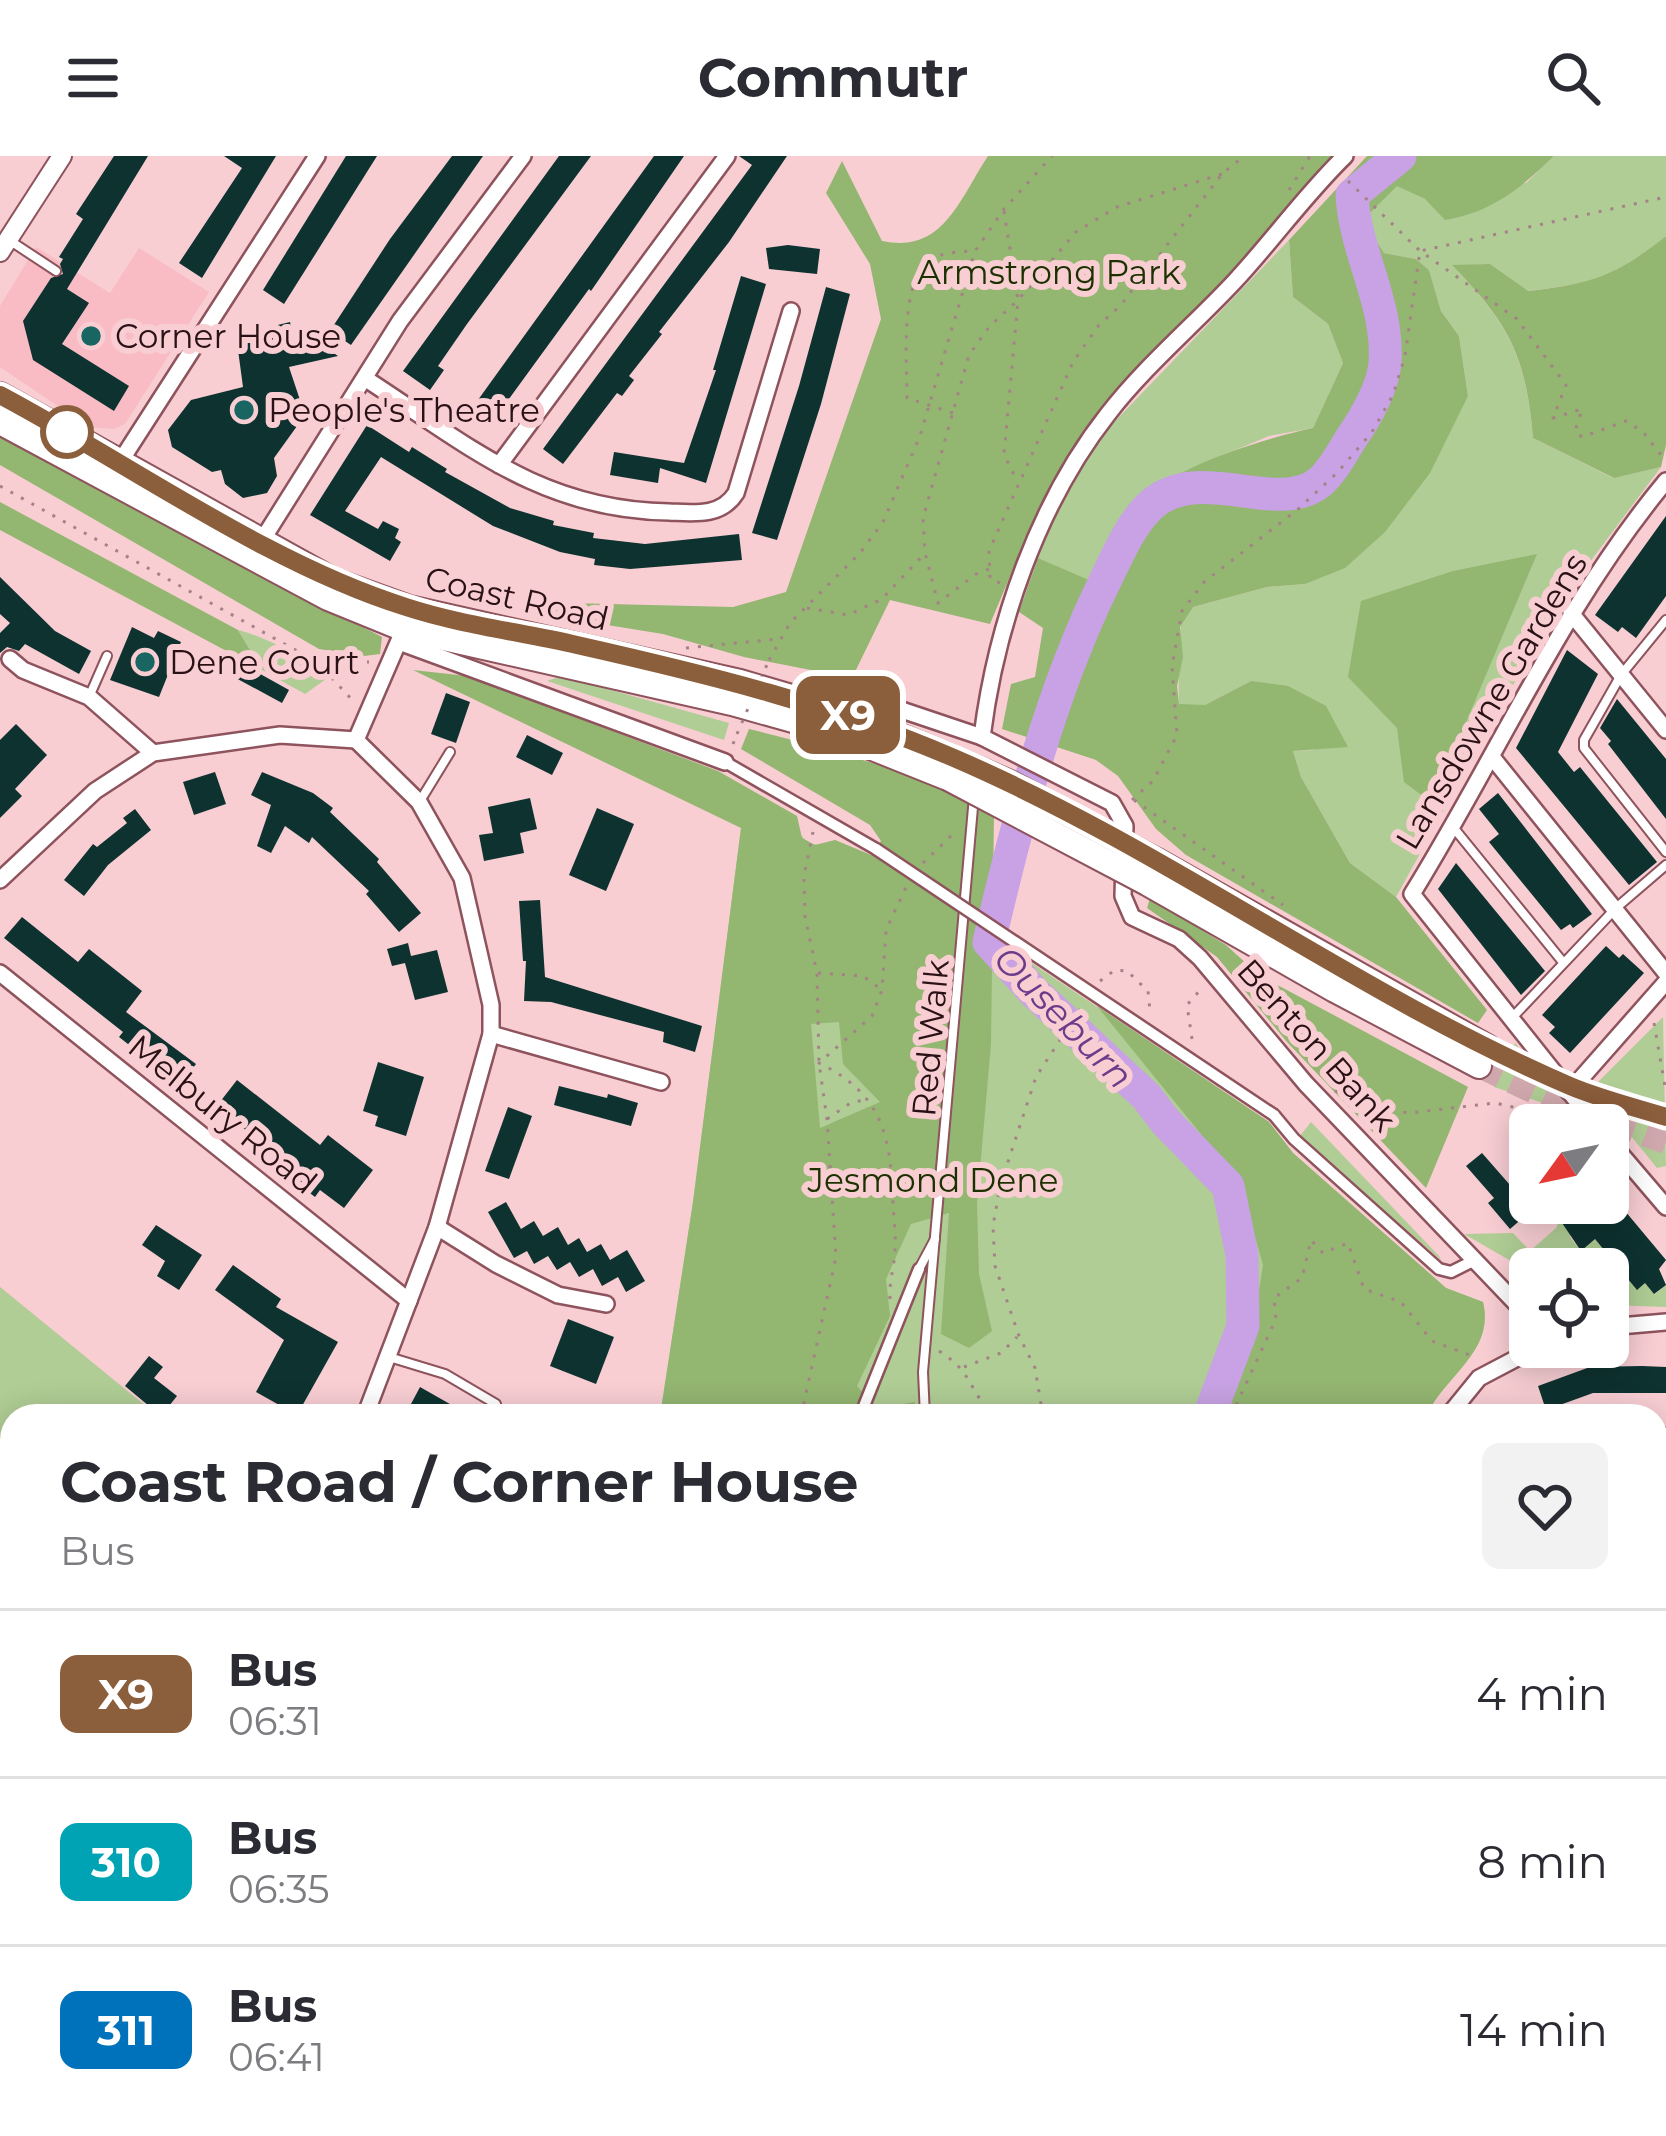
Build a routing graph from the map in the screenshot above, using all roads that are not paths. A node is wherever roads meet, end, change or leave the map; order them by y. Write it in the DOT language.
graph roads {
  1 [pos="62,156"];
  2 [pos="316,156"];
  3 [pos="523,156"];
  4 [pos="727,156"];
  5 [pos="1345,156"];
  6 [pos="4,246"];
  7 [pos="56,271"];
  8 [pos="791,311"];
  9 [pos="366,379"];
  10 [pos="0,395"];
  11 [pos="0,422"];
  12 [pos="120,462"];
  13 [pos="499,465"];
  14 [pos="1665,484"];
  15 [pos="261,542"];
  16 [pos="1571,614"];
  17 [pos="1666,620"];
  18 [pos="401,635"];
  19 [pos="107,656"];
  20 [pos="10,659"];
  21 [pos="1621,675"];
  22 [pos="854,694"];
  23 [pos="89,697"];
  24 [pos="1666,730"];
  25 [pos="982,736"];
  26 [pos="356,740"];
  27 [pos="450,752"];
  28 [pos="153,753"];
  29 [pos="1492,757"];
  30 [pos="725,762"];
  31 [pos="949,768"];
  32 [pos="419,802"];
  33 [pos="1453,827"];
  34 [pos="1666,852"];
  35 [pos="1666,865"];
  36 [pos="0,880"];
  37 [pos="1616,908"];
  38 [pos="1562,961"];
  39 [pos="1666,973"];
  40 [pos="0,974"];
  41 [pos="1666,982"];
  42 [pos="1510,1020"];
  43 [pos="491,1034"];
  44 [pos="1483,1056"];
  45 [pos="662,1082"];
  46 [pos="1569,1092"];
  47 [pos="1576,1104"];
  48 [pos="1629,1161"];
  49 [pos="1663,1198"];
  50 [pos="437,1227"];
  51 [pos="937,1235"];
  52 [pos="1475,1260"];
  53 [pos="919,1269"];
  54 [pos="1509,1296"];
  55 [pos="409,1301"];
  56 [pos="606,1304"];
  57 [pos="1666,1322"];
  58 [pos="1629,1325"];
  59 [pos="388,1357"];
  60 [pos="1509,1362"];
  61 [pos="370,1404"];
  62 [pos="496,1404"];
  63 [pos="865,1404"];
  64 [pos="925,1404"];
  65 [pos="1459,1404"];
  1 -- 6 [label="street"];
  2 -- 12 [label="street"];
  3 -- 9 [label="street"];
  4 -- 13 [label="street"];
  5 -- 25 [label="street"];
  6 -- 7 [label="lane"];
  8 -- 13 [label="street"];
  9 -- 13 [label="street"];
  9 -- 15 [label="street"];
  10 -- 12 [label="highway, Coast Road"];
  11 -- 18 [label="highway, Coast Road"];
  12 -- 15 [label="highway, Coast Road"];
  14 -- 16 [label="street, Lansdowne Gardens"];
  15 -- 31 [label="highway, Coast Road"];
  16 -- 21 [label="street"];
  16 -- 29 [label="street, Lansdowne Gardens"];
  17 -- 21 [label="lane"];
  18 -- 26 [label="street"];
  18 -- 30 [label="street"];
  18 -- 31 [label="highway, Coast Road"];
  19 -- 23 [label="lane"];
  20 -- 23 [label="street"];
  21 -- 24 [label="street"];
  21 -- 34 [label="lane"];
  22 -- 25 [label="street"];
  23 -- 28 [label="street"];
  25 -- 51 [label="lane, Red Walk"];
  25 -- 52 [label="street, Benton Bank"];
  26 -- 28 [label="street"];
  26 -- 32 [label="street"];
  27 -- 32 [label="lane"];
  28 -- 36 [label="street"];
  29 -- 33 [label="street, Lansdowne Gardens"];
  29 -- 37 [label="street"];
  30 -- 52 [label="street, bridge"];
  31 -- 44 [label="highway, Coast Road, bridge"];
  32 -- 43 [label="street"];
  33 -- 38 [label="lane"];
  33 -- 42 [label="street, Lansdowne Gardens"];
  35 -- 37 [label="lane"];
  37 -- 38 [label="lane"];
  37 -- 39 [label="street"];
  38 -- 42 [label="lane"];
  40 -- 55 [label="street, Melbury Road"];
  41 -- 46 [label="street"];
  42 -- 46 [label="street"];
  43 -- 45 [label="street"];
  43 -- 50 [label="street"];
  46 -- 47 [label="street"];
  48 -- 49 [label="street"];
  50 -- 55 [label="street"];
  50 -- 56 [label="street"];
  51 -- 53 [label="lane"];
  51 -- 64 [label="lane, Red Walk"];
  52 -- 54 [label="street, Benton Bank"];
  53 -- 63 [label="street"];
  55 -- 59 [label="street"];
  57 -- 58 [label="street"];
  59 -- 61 [label="street"];
  59 -- 62 [label="lane"];
  60 -- 65 [label="street"];
}
